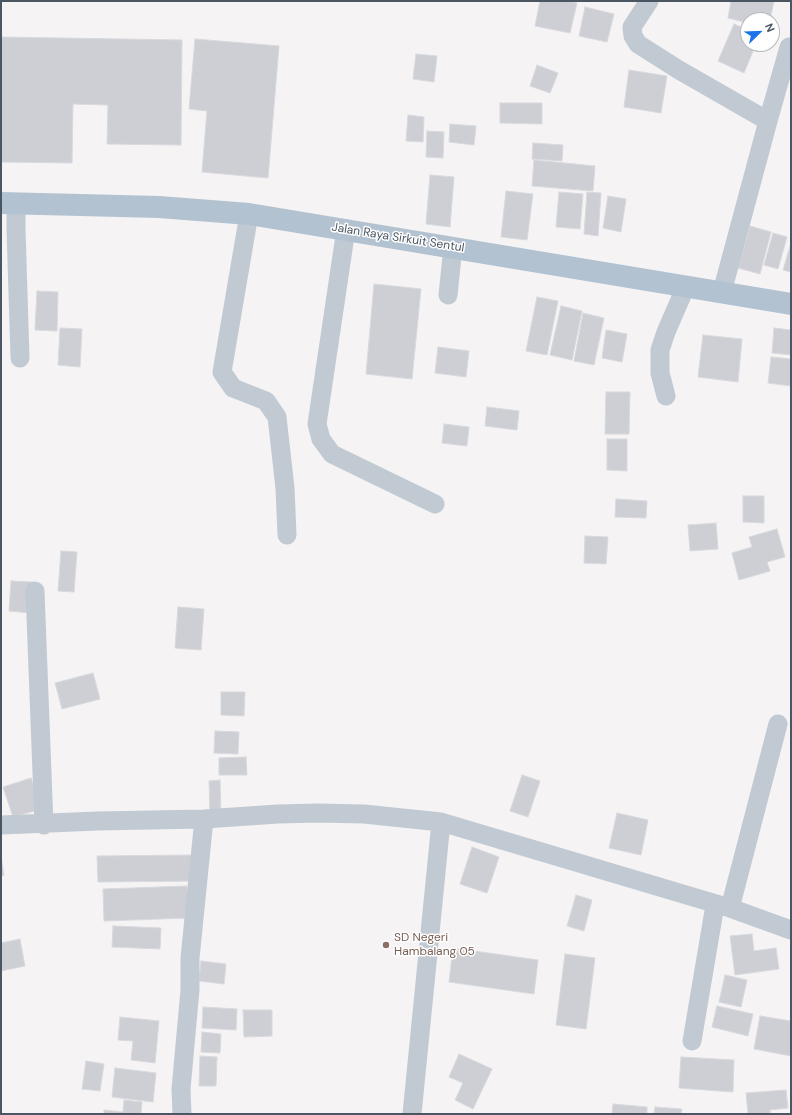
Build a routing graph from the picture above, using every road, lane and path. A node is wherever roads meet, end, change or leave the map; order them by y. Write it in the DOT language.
graph roads {
  1 [pos="647,1"];
  2 [pos="789,47"];
  3 [pos="768,121"];
  4 [pos="9,203"];
  5 [pos="249,214"];
  6 [pos="346,230"];
  7 [pos="453,247"];
  8 [pos="686,286"];
  9 [pos="722,292"];
  10 [pos="448,295"];
  11 [pos="791,304"];
  12 [pos="20,358"];
  13 [pos="666,396"];
  14 [pos="435,504"];
  15 [pos="287,535"];
  16 [pos="35,591"];
  17 [pos="778,724"];
  18 [pos="204,820"];
  19 [pos="441,822"];
  20 [pos="44,824"];
  21 [pos="1,826"];
  22 [pos="722,906"];
  23 [pos="791,930"];
  24 [pos="692,1041"];
  25 [pos="182,1114"];
  26 [pos="412,1114"];
  1 -- 3 [label="street"];
  2 -- 3 [label="street"];
  3 -- 9 [label="street"];
  4 -- 5 [label="main road, Jalan Raya Sirkuit Sentul"];
  4 -- 12 [label="street"];
  5 -- 6 [label="main road, Jalan Raya Sirkuit Sentul"];
  5 -- 15 [label="street"];
  6 -- 7 [label="main road, Jalan Raya Sirkuit Sentul"];
  6 -- 14 [label="street"];
  7 -- 8 [label="main road, Jalan Raya Sirkuit Sentul"];
  7 -- 10 [label="street"];
  8 -- 9 [label="main road, Jalan Raya Sirkuit Sentul"];
  8 -- 13 [label="street"];
  9 -- 11 [label="main road, Jalan Raya Sirkuit Sentul"];
  16 -- 20 [label="street"];
  17 -- 22 [label="street"];
  18 -- 19 [label="street"];
  18 -- 20 [label="street"];
  18 -- 25 [label="street"];
  19 -- 22 [label="street"];
  19 -- 26 [label="street"];
  20 -- 21 [label="street"];
  22 -- 23 [label="street"];
  22 -- 24 [label="street"];
}
